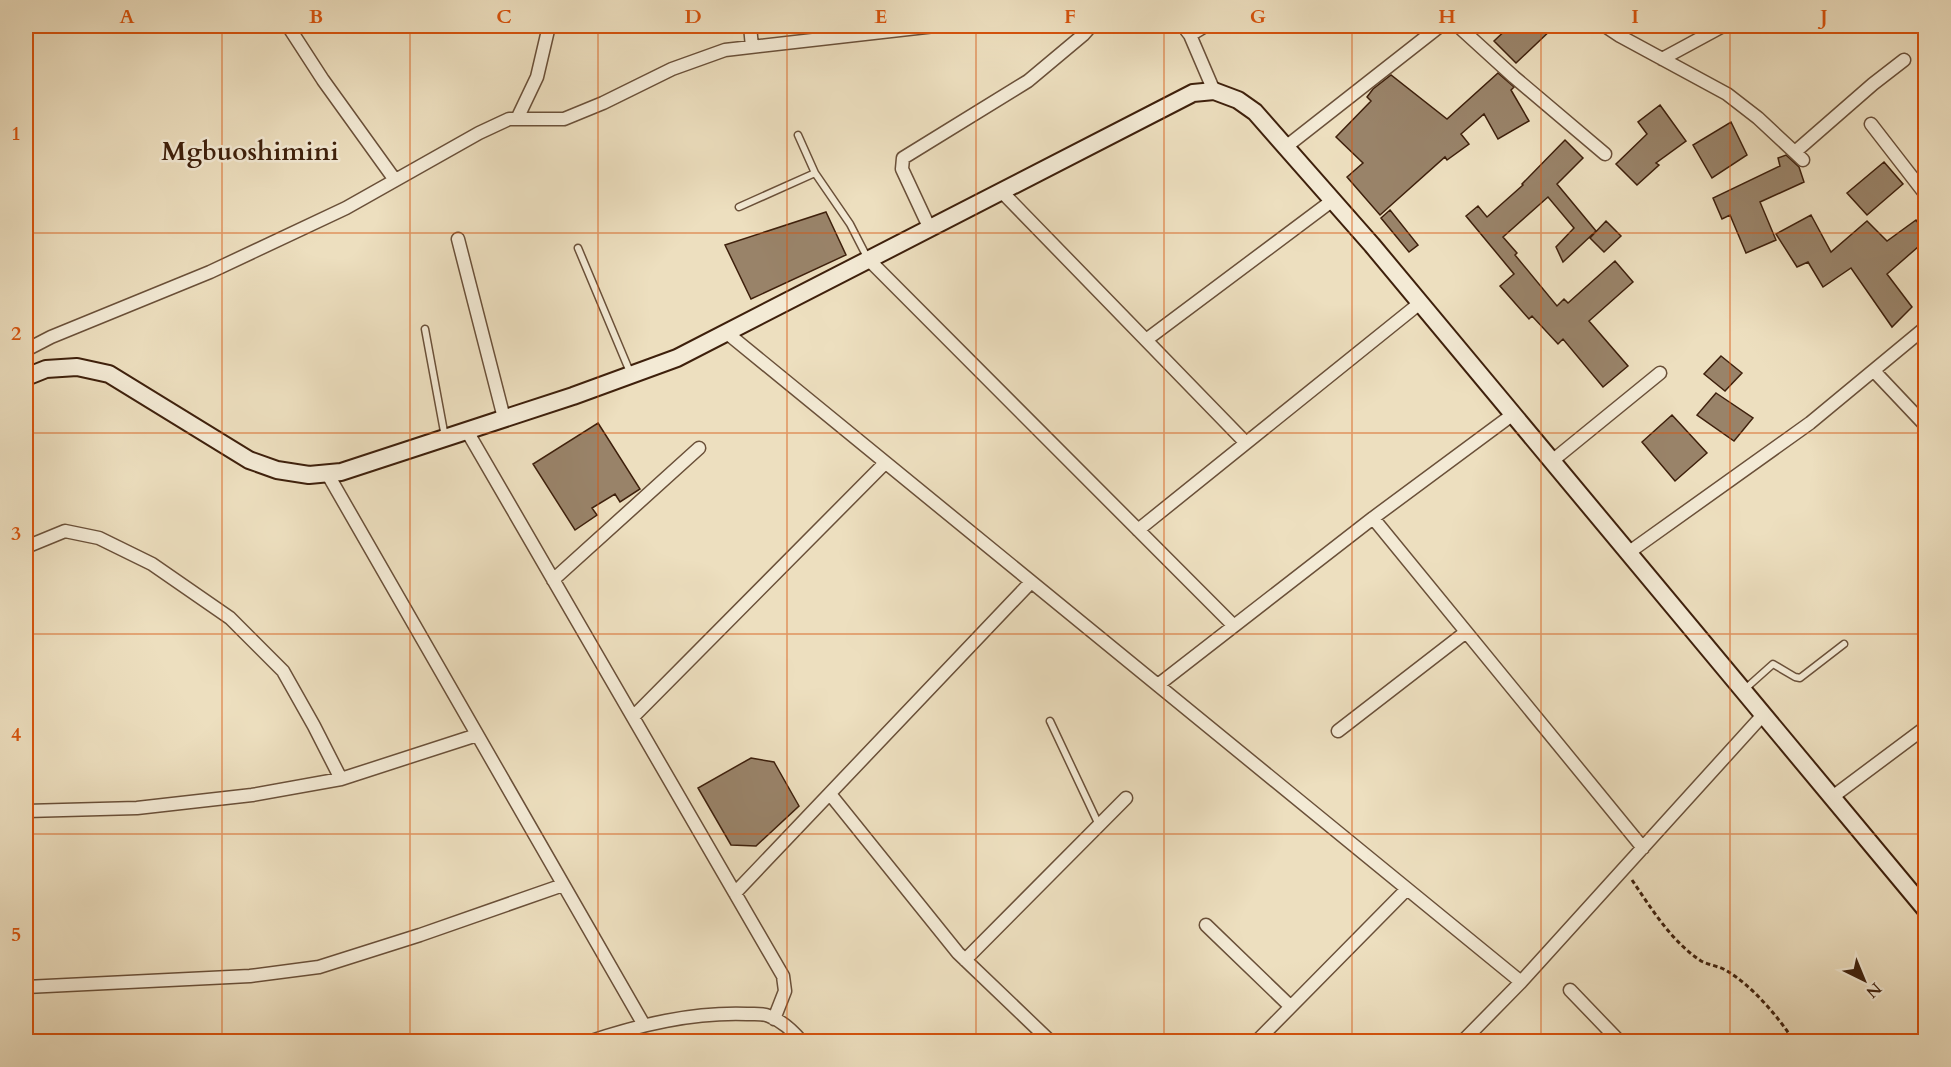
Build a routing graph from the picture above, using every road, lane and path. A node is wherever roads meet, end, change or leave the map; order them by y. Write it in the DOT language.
graph roads {
  1 [pos="288,26"];
  2 [pos="549,26"];
  3 [pos="750,26"];
  4 [pos="935,26"];
  5 [pos="1091,26"];
  6 [pos="1205,26"];
  7 [pos="1440,26"];
  8 [pos="1458,26"];
  9 [pos="1605,26"];
  10 [pos="1723,26"];
  11 [pos="1187,30"];
  12 [pos="752,47"];
  13 [pos="1662,59"];
  14 [pos="1904,60"];
  15 [pos="1214,91"];
  16 [pos="517,119"];
  17 [pos="1871,124"];
  18 [pos="798,135"];
  19 [pos="1287,146"];
  20 [pos="1605,154"];
  21 [pos="815,173"];
  22 [pos="395,180"];
  23 [pos="1002,192"];
  24 [pos="1926,195"];
  25 [pos="1333,200"];
  26 [pos="740,207"];
  27 [pos="930,229"];
  28 [pos="458,239"];
  29 [pos="578,248"];
  30 [pos="869,260"];
  31 [pos="1420,303"];
  32 [pos="1926,327"];
  33 [pos="424,329"];
  34 [pos="726,333"];
  35 [pos="1146,340"];
  36 [pos="26,350"];
  37 [pos="1874,371"];
  38 [pos="1660,373"];
  39 [pos="631,375"];
  40 [pos="26,377"];
  41 [pos="1512,415"];
  42 [pos="504,418"];
  43 [pos="1926,426"];
  44 [pos="467,430"];
  45 [pos="445,438"];
  46 [pos="1246,443"];
  47 [pos="699,448"];
  48 [pos="1552,461"];
  49 [pos="885,463"];
  50 [pos="327,473"];
  51 [pos="1373,518"];
  52 [pos="1138,530"];
  53 [pos="26,547"];
  54 [pos="1628,554"];
  55 [pos="553,580"];
  56 [pos="1031,582"];
  57 [pos="1234,626"];
  58 [pos="1466,632"];
  59 [pos="1844,644"];
  60 [pos="1158,685"];
  61 [pos="1742,691"];
  62 [pos="1762,716"];
  63 [pos="633,717"];
  64 [pos="1050,721"];
  65 [pos="1926,727"];
  66 [pos="1338,731"];
  67 [pos="477,735"];
  68 [pos="340,779"];
  69 [pos="830,794"];
  70 [pos="1126,798"];
  71 [pos="1831,798"];
  72 [pos="26,811"];
  73 [pos="1099,825"];
  74 [pos="1643,848"];
  75 [pos="1624,868"];
  76 [pos="563,885"];
  77 [pos="1407,888"];
  78 [pos="735,893"];
  79 [pos="1925,909"];
  80 [pos="1206,925"];
  81 [pos="965,960"];
  82 [pos="1521,982"];
  83 [pos="26,987"];
  84 [pos="1570,990"];
  85 [pos="1290,1006"];
  86 [pos="774,1019"];
  87 [pos="644,1025"];
  88 [pos="588,1041"];
  89 [pos="802,1041"];
  90 [pos="1051,1041"];
  91 [pos="1256,1041"];
  92 [pos="1462,1041"];
  93 [pos="1620,1041"];
  94 [pos="1794,1041"];
  1 -- 22 [label="street"];
  2 -- 16 [label="street"];
  3 -- 12 [label="street"];
  4 -- 12 [label="street"];
  5 -- 27 [label="street"];
  6 -- 11 [label="street"];
  7 -- 19 [label="street"];
  8 -- 20 [label="street"];
  9 -- 13 [label="street"];
  10 -- 13 [label="street"];
  11 -- 15 [label="street"];
  12 -- 16 [label="street"];
  13 -- 14 [label="street"];
  15 -- 19 [label="street"];
  15 -- 23 [label="street"];
  16 -- 22 [label="street"];
  17 -- 24 [label="street"];
  18 -- 21 [label="lane"];
  19 -- 25 [label="street"];
  21 -- 26 [label="lane"];
  21 -- 30 [label="lane"];
  22 -- 36 [label="street"];
  23 -- 27 [label="street"];
  23 -- 35 [label="street"];
  25 -- 31 [label="street"];
  25 -- 35 [label="street"];
  27 -- 30 [label="street"];
  28 -- 42 [label="street"];
  29 -- 39 [label="lane"];
  30 -- 34 [label="street"];
  30 -- 52 [label="street"];
  31 -- 41 [label="street"];
  31 -- 46 [label="street"];
  32 -- 37 [label="street"];
  33 -- 45 [label="lane"];
  34 -- 39 [label="street"];
  34 -- 49 [label="street"];
  35 -- 46 [label="street"];
  37 -- 43 [label="street"];
  37 -- 54 [label="street"];
  38 -- 48 [label="street"];
  39 -- 42 [label="street"];
  40 -- 50 [label="street"];
  41 -- 48 [label="street"];
  41 -- 51 [label="street"];
  42 -- 44 [label="street"];
  44 -- 45 [label="street"];
  44 -- 55 [label="street"];
  45 -- 50 [label="street"];
  46 -- 52 [label="street"];
  47 -- 55 [label="street"];
  48 -- 54 [label="street"];
  49 -- 56 [label="street"];
  49 -- 63 [label="street"];
  50 -- 67 [label="street"];
  51 -- 57 [label="street"];
  51 -- 58 [label="street"];
  52 -- 57 [label="street"];
  53 -- 68 [label="street"];
  54 -- 61 [label="street"];
  55 -- 63 [label="street"];
  56 -- 60 [label="street"];
  56 -- 69 [label="street"];
  57 -- 60 [label="street"];
  58 -- 66 [label="street"];
  58 -- 74 [label="street"];
  59 -- 61 [label="lane"];
  60 -- 77 [label="street"];
  61 -- 62 [label="street"];
  62 -- 71 [label="street"];
  62 -- 74 [label="street"];
  63 -- 78 [label="street"];
  64 -- 73 [label="lane"];
  65 -- 71 [label="street"];
  67 -- 68 [label="street"];
  67 -- 76 [label="street"];
  68 -- 72 [label="street"];
  69 -- 78 [label="street"];
  69 -- 81 [label="street"];
  70 -- 73 [label="street"];
  71 -- 79 [label="street"];
  73 -- 81 [label="street"];
  74 -- 75 [label="street"];
  75 -- 82 [label="street"];
  75 -- 94 [label="path"];
  76 -- 83 [label="street"];
  76 -- 87 [label="street"];
  77 -- 82 [label="street"];
  77 -- 85 [label="street"];
  78 -- 86 [label="street"];
  80 -- 85 [label="street"];
  81 -- 90 [label="street"];
  82 -- 92 [label="street"];
  84 -- 93 [label="street"];
  85 -- 91 [label="street"];
  86 -- 87 [label="street"];
  86 -- 89 [label="street"];
  87 -- 88 [label="street"];
}
